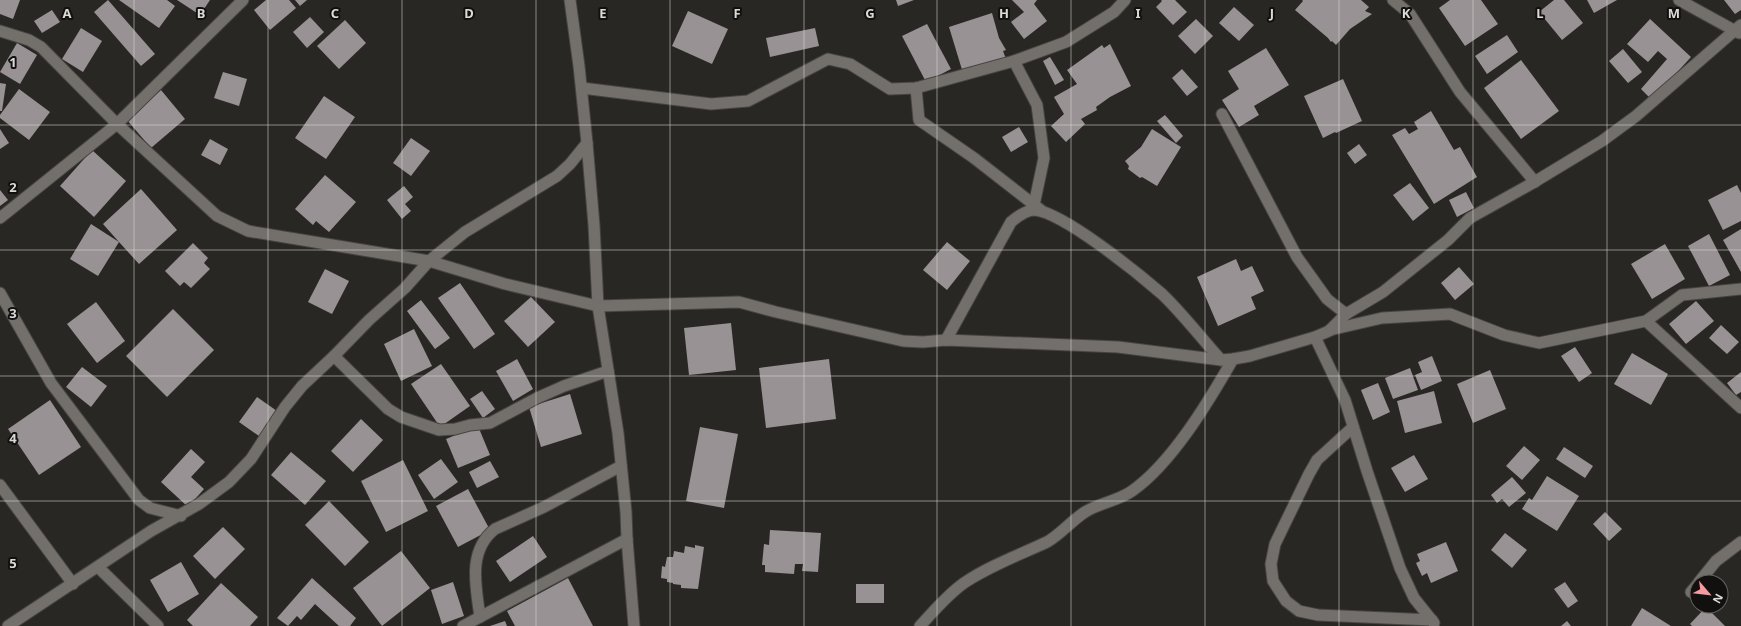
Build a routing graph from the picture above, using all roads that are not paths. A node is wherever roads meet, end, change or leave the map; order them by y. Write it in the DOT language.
graph roads {
  1 [pos="243,0"];
  2 [pos="570,0"];
  3 [pos="1125,0"];
  4 [pos="1393,0"];
  5 [pos="1679,0"];
  6 [pos="1738,30"];
  7 [pos="0,32"];
  8 [pos="1014,61"];
  9 [pos="582,88"];
  10 [pos="916,88"];
  11 [pos="1222,114"];
  12 [pos="117,124"];
  13 [pos="587,143"];
  14 [pos="1535,182"];
  15 [pos="1038,208"];
  16 [pos="0,218"];
  17 [pos="429,261"];
  18 [pos="1741,289"];
  19 [pos="0,292"];
  20 [pos="598,306"];
  21 [pos="1346,314"];
  22 [pos="1646,322"];
  23 [pos="1329,331"];
  24 [pos="1315,337"];
  25 [pos="946,340"];
  26 [pos="334,356"];
  27 [pos="1234,359"];
  28 [pos="1221,360"];
  29 [pos="608,371"];
  30 [pos="1741,408"];
  31 [pos="1353,426"];
  32 [pos="621,466"];
  33 [pos="0,485"];
  34 [pos="181,516"];
  35 [pos="626,539"];
  36 [pos="1741,542"];
  37 [pos="98,567"];
  38 [pos="1705,574"];
  39 [pos="73,584"];
  40 [pos="480,617"];
  41 [pos="1434,623"];
  42 [pos="8,626"];
  43 [pos="158,626"];
  44 [pos="463,626"];
  45 [pos="634,626"];
  46 [pos="920,626"];
  1 -- 12 [label="street"];
  2 -- 9 [label="street"];
  3 -- 8 [label="street"];
  4 -- 14 [label="street"];
  5 -- 6 [label="street"];
  6 -- 14 [label="street"];
  7 -- 12 [label="street"];
  8 -- 10 [label="street"];
  8 -- 15 [label="street"];
  9 -- 10 [label="street"];
  9 -- 13 [label="street"];
  10 -- 15 [label="street"];
  11 -- 21 [label="street"];
  12 -- 16 [label="street"];
  12 -- 17 [label="street"];
  13 -- 17 [label="street"];
  13 -- 20 [label="street"];
  14 -- 21 [label="street"];
  15 -- 25 [label="street"];
  15 -- 28 [label="street"];
  17 -- 20 [label="street"];
  17 -- 26 [label="street"];
  18 -- 22 [label="street"];
  19 -- 34 [label="street"];
  20 -- 25 [label="street"];
  20 -- 29 [label="street"];
  21 -- 23 [label="street"];
  22 -- 23 [label="street"];
  22 -- 30 [label="street"];
  23 -- 24 [label="street"];
  24 -- 27 [label="street"];
  24 -- 31 [label="street"];
  25 -- 28 [label="street"];
  26 -- 29 [label="street"];
  26 -- 34 [label="street"];
  27 -- 28 [label="street"];
  27 -- 46 [label="street"];
  29 -- 32 [label="street"];
  31 -- 41 [label="street"];
  31 -- 41 [label="street"];
  32 -- 35 [label="street"];
  32 -- 40 [label="street"];
  33 -- 39 [label="street"];
  34 -- 37 [label="street"];
  35 -- 40 [label="street"];
  35 -- 45 [label="street"];
  36 -- 38 [label="street"];
  37 -- 39 [label="street"];
  37 -- 43 [label="street"];
  39 -- 42 [label="street"];
  40 -- 44 [label="street"];
}
